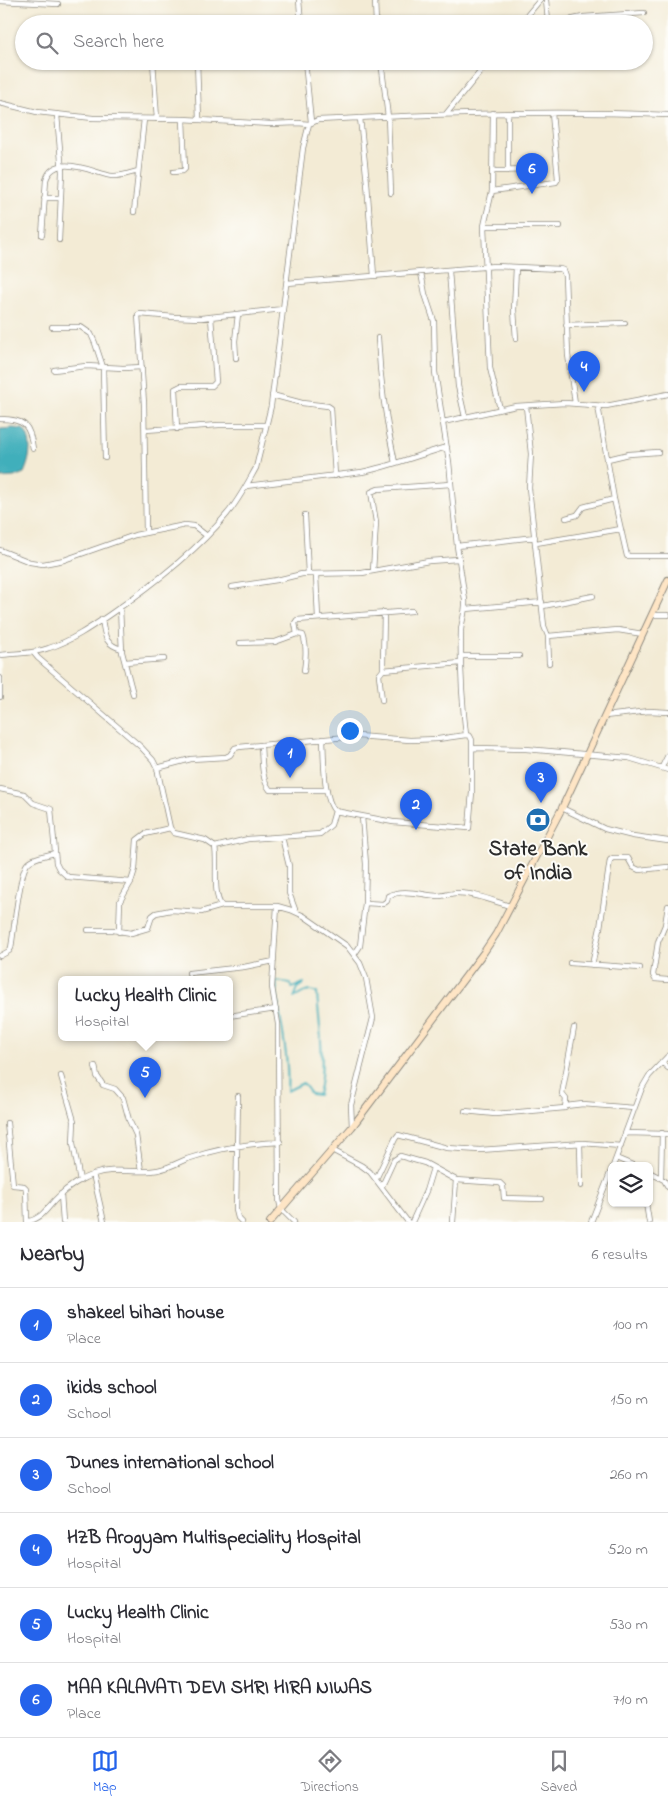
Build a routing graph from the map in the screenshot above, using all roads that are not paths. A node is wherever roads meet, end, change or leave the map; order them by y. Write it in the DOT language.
graph roads {
  1 [pos="299,0"];
  2 [pos="375,0"];
  3 [pos="540,0"];
  4 [pos="546,0"];
  5 [pos="3,1"];
  6 [pos="58,4"];
  7 [pos="644,13"];
  8 [pos="300,15"];
  9 [pos="376,15"];
  10 [pos="528,15"];
  11 [pos="547,15"];
  12 [pos="613,15"];
  13 [pos="154,70"];
  14 [pos="197,70"];
  15 [pos="307,70"];
  16 [pos="381,70"];
  17 [pos="482,70"];
  18 [pos="0,104"];
  19 [pos="492,113"];
  20 [pos="508,113"];
  21 [pos="552,113"];
  22 [pos="446,114"];
  23 [pos="57,115"];
  24 [pos="668,115"];
  25 [pos="388,117"];
  26 [pos="360,118"];
  27 [pos="144,119"];
  28 [pos="157,119"];
  29 [pos="183,119"];
  30 [pos="199,120"];
  31 [pos="310,123"];
  32 [pos="62,166"];
  33 [pos="528,170"];
  34 [pos="138,171"];
  35 [pos="492,171"];
  36 [pos="508,171"];
  37 [pos="173,172"];
  38 [pos="492,191"];
  39 [pos="391,192"];
  40 [pos="44,198"];
  41 [pos="61,198"];
  42 [pos="134,212"];
  43 [pos="484,226"];
  44 [pos="560,226"];
  45 [pos="42,235"];
  46 [pos="59,240"];
  47 [pos="486,267"];
  48 [pos="516,267"];
  49 [pos="449,271"];
  50 [pos="421,273"];
  51 [pos="374,276"];
  52 [pos="287,282"];
  53 [pos="283,309"];
  54 [pos="238,314"];
  55 [pos="211,317"];
  56 [pos="625,324"];
  57 [pos="566,325"];
  58 [pos="52,327"];
  59 [pos="378,338"];
  60 [pos="516,339"];
  61 [pos="236,358"];
  62 [pos="103,367"];
  63 [pos="142,367"];
  64 [pos="54,370"];
  65 [pos="668,394"];
  66 [pos="272,395"];
  67 [pos="575,403"];
  68 [pos="526,406"];
  69 [pos="598,406"];
  70 [pos="500,409"];
  71 [pos="465,417"];
  72 [pos="0,419"];
  73 [pos="443,422"];
  74 [pos="266,425"];
  75 [pos="177,429"];
  76 [pos="145,430"];
  77 [pos="447,447"];
  78 [pos="33,449"];
  79 [pos="658,452"];
  80 [pos="104,458"];
  81 [pos="608,459"];
  82 [pos="395,464"];
  83 [pos="335,476"];
  84 [pos="451,484"];
  85 [pos="246,486"];
  86 [pos="614,498"];
  87 [pos="305,515"];
  88 [pos="566,518"];
  89 [pos="621,529"];
  90 [pos="146,533"];
  91 [pos="207,536"];
  92 [pos="535,537"];
  93 [pos="536,543"];
  94 [pos="457,546"];
  95 [pos="0,550"];
  96 [pos="668,556"];
  97 [pos="458,559"];
  98 [pos="373,571"];
  99 [pos="308,574"];
  100 [pos="316,575"];
  101 [pos="668,580"];
  102 [pos="232,587"];
  103 [pos="594,596"];
  104 [pos="543,604"];
  105 [pos="120,607"];
  106 [pos="466,609"];
  107 [pos="412,611"];
  108 [pos="384,612"];
  109 [pos="652,615"];
  110 [pos="668,615"];
  111 [pos="318,618"];
  112 [pos="102,620"];
  113 [pos="297,634"];
  114 [pos="643,634"];
  115 [pos="548,636"];
  116 [pos="240,643"];
  117 [pos="122,649"];
  118 [pos="33,652"];
  119 [pos="0,655"];
  120 [pos="461,656"];
  121 [pos="519,656"];
  122 [pos="164,659"];
  123 [pos="125,662"];
  124 [pos="549,663"];
  125 [pos="461,664"];
  126 [pos="383,670"];
  127 [pos="304,671"];
  128 [pos="0,678"];
  129 [pos="133,694"];
  130 [pos="0,697"];
  131 [pos="382,700"];
  132 [pos="668,712"];
  133 [pos="604,716"];
  134 [pos="466,735"];
  135 [pos="323,739"];
  136 [pos="261,745"];
  137 [pos="472,748"];
  138 [pos="587,753"];
  139 [pos="668,755"];
  140 [pos="662,767"];
  141 [pos="157,768"];
  142 [pos="668,770"];
  143 [pos="0,789"];
  144 [pos="327,790"];
  145 [pos="562,808"];
  146 [pos="335,811"];
  147 [pos="362,817"];
  148 [pos="170,828"];
  149 [pos="282,837"];
  150 [pos="668,841"];
  151 [pos="215,847"];
  152 [pos="55,853"];
  153 [pos="668,867"];
  154 [pos="131,882"];
  155 [pos="365,903"];
  156 [pos="222,906"];
  157 [pos="277,906"];
  158 [pos="510,906"];
  159 [pos="668,906"];
  160 [pos="296,912"];
  161 [pos="88,930"];
  162 [pos="119,932"];
  163 [pos="354,954"];
  164 [pos="0,956"];
  165 [pos="274,961"];
  166 [pos="570,963"];
  167 [pos="592,965"];
  168 [pos="640,968"];
  169 [pos="189,973"];
  170 [pos="668,980"];
  171 [pos="276,1009"];
  172 [pos="233,1015"];
  173 [pos="574,1028"];
  174 [pos="668,1056"];
  175 [pos="662,1062"];
  176 [pos="95,1066"];
  177 [pos="668,1068"];
  178 [pos="61,1076"];
  179 [pos="238,1096"];
  180 [pos="566,1106"];
  181 [pos="634,1108"];
  182 [pos="466,1111"];
  183 [pos="7,1123"];
  184 [pos="352,1127"];
  185 [pos="626,1133"];
  186 [pos="662,1133"];
  187 [pos="668,1134"];
  188 [pos="280,1142"];
  189 [pos="580,1144"];
  190 [pos="238,1145"];
  191 [pos="620,1146"];
  192 [pos="332,1150"];
  193 [pos="616,1158"];
  194 [pos="661,1161"];
  195 [pos="614,1162"];
  196 [pos="626,1162"];
  197 [pos="668,1162"];
  198 [pos="433,1168"];
  199 [pos="141,1171"];
  200 [pos="93,1174"];
  201 [pos="653,1174"];
  202 [pos="608,1177"];
  203 [pos="661,1178"];
  204 [pos="376,1179"];
  205 [pos="456,1180"];
  206 [pos="80,1181"];
  207 [pos="382,1186"];
  208 [pos="581,1186"];
  209 [pos="668,1187"];
  210 [pos="61,1194"];
  211 [pos="542,1199"];
  212 [pos="647,1207"];
  213 [pos="281,1209"];
  214 [pos="27,1222"];
  215 [pos="62,1222"];
  216 [pos="104,1222"];
  217 [pos="242,1222"];
  218 [pos="270,1222"];
  219 [pos="294,1222"];
  220 [pos="408,1222"];
  221 [pos="412,1222"];
  222 [pos="452,1222"];
  223 [pos="591,1222"];
  224 [pos="649,1222"];
  1 -- 8 [label="street"];
  2 -- 9 [label="street"];
  3 -- 10 [label="street"];
  4 -- 11 [label="street"];
  5 -- 6 [label="street"];
  7 -- 12 [label="street"];
  13 -- 28 [label="street"];
  14 -- 30 [label="street"];
  15 -- 31 [label="street"];
  16 -- 25 [label="street"];
  17 -- 22 [label="street"];
  18 -- 23 [label="street"];
  19 -- 20 [label="street"];
  19 -- 22 [label="street"];
  19 -- 35 [label="street"];
  20 -- 21 [label="street"];
  20 -- 36 [label="street"];
  21 -- 24 [label="street"];
  21 -- 38 [label="street"];
  22 -- 25 [label="street"];
  23 -- 27 [label="street"];
  23 -- 32 [label="street"];
  25 -- 26 [label="street"];
  25 -- 39 [label="street"];
  26 -- 31 [label="street"];
  26 -- 51 [label="street"];
  27 -- 28 [label="street"];
  27 -- 34 [label="street"];
  28 -- 29 [label="street"];
  29 -- 30 [label="street"];
  29 -- 37 [label="street"];
  30 -- 31 [label="street"];
  31 -- 52 [label="street"];
  32 -- 34 [label="street"];
  32 -- 40 [label="street"];
  32 -- 41 [label="street"];
  33 -- 36 [label="street"];
  34 -- 42 [label="street"];
  35 -- 36 [label="street"];
  35 -- 38 [label="street"];
  38 -- 43 [label="street"];
  40 -- 41 [label="street"];
  40 -- 45 [label="street"];
  41 -- 46 [label="street"];
  43 -- 44 [label="street"];
  43 -- 47 [label="street"];
  47 -- 48 [label="street"];
  47 -- 49 [label="street"];
  47 -- 70 [label="street"];
  48 -- 57 [label="street"];
  48 -- 60 [label="street"];
  49 -- 50 [label="street"];
  49 -- 71 [label="street"];
  50 -- 51 [label="street"];
  50 -- 73 [label="street"];
  51 -- 52 [label="street"];
  52 -- 53 [label="street"];
  53 -- 54 [label="street"];
  53 -- 66 [label="street"];
  54 -- 55 [label="street"];
  54 -- 61 [label="street"];
  55 -- 63 [label="street"];
  55 -- 75 [label="street"];
  56 -- 57 [label="street"];
  57 -- 67 [label="street"];
  58 -- 62 [label="street"];
  59 -- 82 [label="street"];
  62 -- 63 [label="street"];
  62 -- 64 [label="street"];
  62 -- 80 [label="street"];
  63 -- 76 [label="street"];
  65 -- 69 [label="street"];
  66 -- 74 [label="street"];
  66 -- 83 [label="street"];
  67 -- 68 [label="street"];
  67 -- 69 [label="street"];
  68 -- 70 [label="street"];
  68 -- 92 [label="street"];
  69 -- 81 [label="street"];
  70 -- 71 [label="street"];
  71 -- 73 [label="street"];
  72 -- 78 [label="street"];
  73 -- 77 [label="street"];
  74 -- 75 [label="street"];
  74 -- 85 [label="street"];
  75 -- 76 [label="street"];
  76 -- 90 [label="street"];
  77 -- 82 [label="street"];
  77 -- 84 [label="street"];
  79 -- 81 [label="street"];
  81 -- 86 [label="street"];
  82 -- 83 [label="street"];
  83 -- 85 [label="street"];
  84 -- 94 [label="street"];
  84 -- 98 [label="street"];
  85 -- 91 [label="street"];
  86 -- 88 [label="street"];
  86 -- 89 [label="street"];
  87 -- 99 [label="street"];
  89 -- 93 [label="street"];
  89 -- 96 [label="street"];
  90 -- 91 [label="street"];
  90 -- 95 [label="street"];
  91 -- 105 [label="street"];
  92 -- 93 [label="street"];
  92 -- 94 [label="street"];
  93 -- 104 [label="street"];
  94 -- 97 [label="street"];
  97 -- 98 [label="street"];
  97 -- 106 [label="street"];
  98 -- 100 [label="street"];
  99 -- 100 [label="street"];
  99 -- 102 [label="street"];
  100 -- 111 [label="street"];
  101 -- 109 [label="main road"];
  103 -- 104 [label="street"];
  104 -- 106 [label="street"];
  104 -- 115 [label="street"];
  105 -- 112 [label="street"];
  105 -- 117 [label="street"];
  106 -- 120 [label="street"];
  107 -- 108 [label="street"];
  108 -- 111 [label="street"];
  108 -- 126 [label="street"];
  109 -- 110 [label="street"];
  109 -- 114 [label="main road"];
  111 -- 113 [label="street"];
  112 -- 117 [label="street"];
  112 -- 118 [label="street"];
  113 -- 116 [label="street"];
  113 -- 127 [label="street"];
  114 -- 115 [label="street"];
  114 -- 133 [label="main road"];
  115 -- 124 [label="street"];
  117 -- 123 [label="street"];
  118 -- 119 [label="street"];
  118 -- 141 [label="street"];
  120 -- 121 [label="street"];
  120 -- 125 [label="street"];
  122 -- 123 [label="street"];
  123 -- 129 [label="street"];
  125 -- 126 [label="street"];
  125 -- 134 [label="street"];
  126 -- 131 [label="street"];
  128 -- 130 [label="street"];
  132 -- 133 [label="street"];
  133 -- 138 [label="main road"];
  134 -- 135 [label="street"];
  134 -- 137 [label="street"];
  135 -- 136 [label="street"];
  135 -- 144 [label="street"];
  136 -- 141 [label="street"];
  136 -- 144 [label="street"];
  137 -- 138 [label="street"];
  137 -- 147 [label="street"];
  138 -- 140 [label="street"];
  138 -- 145 [label="main road"];
  139 -- 140 [label="street"];
  140 -- 142 [label="street"];
  141 -- 148 [label="street"];
  143 -- 152 [label="street"];
  144 -- 146 [label="street"];
  145 -- 150 [label="street"];
  145 -- 158 [label="main road"];
  146 -- 147 [label="street"];
  146 -- 149 [label="street"];
  147 -- 155 [label="street"];
  148 -- 151 [label="street"];
  148 -- 154 [label="street"];
  149 -- 151 [label="street"];
  149 -- 160 [label="street"];
  151 -- 156 [label="street"];
  152 -- 154 [label="street"];
  152 -- 164 [label="street"];
  153 -- 167 [label="street"];
  154 -- 162 [label="street"];
  155 -- 158 [label="street"];
  155 -- 163 [label="street"];
  156 -- 157 [label="street"];
  156 -- 162 [label="street"];
  157 -- 160 [label="street"];
  157 -- 165 [label="street"];
  158 -- 184 [label="main road"];
  159 -- 170 [label="street"];
  160 -- 163 [label="street"];
  161 -- 162 [label="street"];
  163 -- 184 [label="street"];
  165 -- 169 [label="street"];
  165 -- 171 [label="street"];
  166 -- 167 [label="street"];
  167 -- 168 [label="street"];
  171 -- 172 [label="street"];
  171 -- 188 [label="street"];
  173 -- 180 [label="street"];
  174 -- 175 [label="street"];
  175 -- 177 [label="street"];
  175 -- 181 [label="street"];
  176 -- 199 [label="street"];
  178 -- 206 [label="street"];
  179 -- 190 [label="street"];
  180 -- 181 [label="street"];
  180 -- 182 [label="street"];
  181 -- 185 [label="street"];
  183 -- 214 [label="street"];
  184 -- 192 [label="main road"];
  185 -- 186 [label="street"];
  185 -- 191 [label="street"];
  186 -- 187 [label="street"];
  186 -- 194 [label="street"];
  188 -- 190 [label="street"];
  188 -- 213 [label="street"];
  189 -- 191 [label="street"];
  189 -- 204 [label="street"];
  189 -- 208 [label="street"];
  190 -- 199 [label="street"];
  190 -- 217 [label="street"];
  191 -- 193 [label="street"];
  192 -- 204 [label="street"];
  192 -- 213 [label="main road"];
  193 -- 195 [label="street"];
  193 -- 196 [label="street"];
  194 -- 197 [label="street"];
  194 -- 203 [label="street"];
  198 -- 205 [label="street"];
  198 -- 207 [label="street"];
  198 -- 221 [label="street"];
  199 -- 200 [label="street"];
  200 -- 206 [label="street"];
  200 -- 216 [label="street"];
  201 -- 203 [label="street"];
  202 -- 223 [label="street"];
  203 -- 209 [label="street"];
  204 -- 207 [label="street"];
  205 -- 211 [label="street"];
  205 -- 222 [label="street"];
  206 -- 210 [label="street"];
  207 -- 220 [label="street"];
  210 -- 214 [label="street"];
  210 -- 215 [label="street"];
  212 -- 224 [label="street"];
  213 -- 218 [label="main road"];
  213 -- 219 [label="street"];
}
